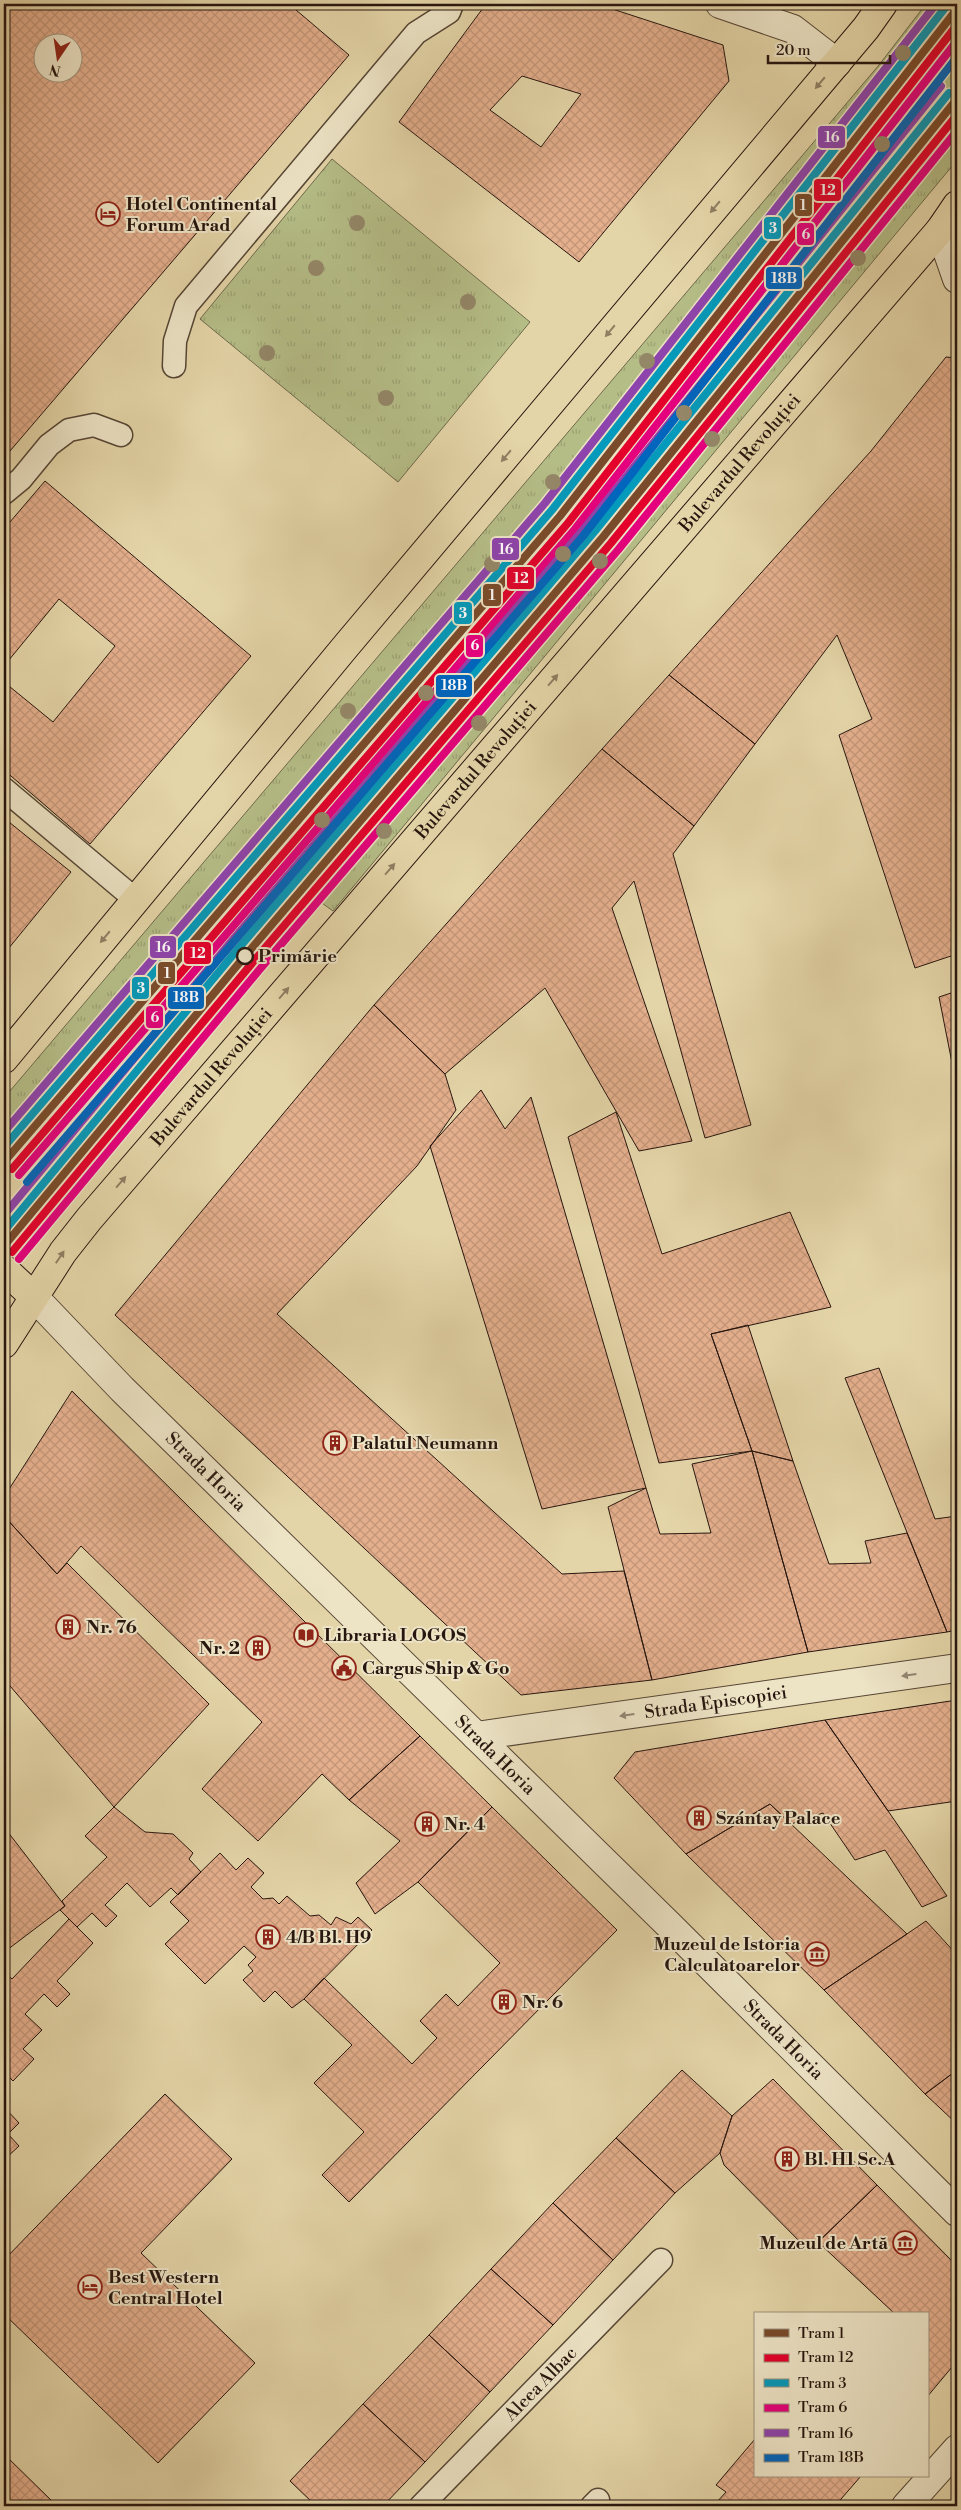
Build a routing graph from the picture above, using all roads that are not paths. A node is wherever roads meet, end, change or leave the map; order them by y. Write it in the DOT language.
graph roads {
  1 [pos="452,4"];
  2 [pos="720,4"];
  3 [pos="883,4"];
  4 [pos="837,63"];
  5 [pos="957,205"];
  6 [pos="940,230"];
  7 [pos="957,279"];
  8 [pos="174,366"];
  9 [pos="121,435"];
  10 [pos="4,493"];
  11 [pos="4,789"];
  12 [pos="136,900"];
  13 [pos="4,1059"];
  14 [pos="4,1269"];
  15 [pos="34,1296"];
  16 [pos="4,1344"];
  17 [pos="957,1668"];
  18 [pos="476,1736"];
  19 [pos="957,2212"];
  20 [pos="661,2260"];
  21 [pos="957,2449"];
  22 [pos="421,2506"];
  23 [pos="906,2506"];
  1 -- 8 [label="lane"];
  2 -- 4 [label="street"];
  3 -- 4 [label="main road"];
  4 -- 12 [label="main road, one-way"];
  5 -- 6 [label="main road, Bulevardul Revoluției"];
  6 -- 7 [label="street"];
  15 -- 6 [label="main road, Bulevardul Revoluției, one-way"];
  9 -- 10 [label="lane"];
  11 -- 12 [label="lane"];
  12 -- 13 [label="main road, one-way"];
  14 -- 15 [label="main road"];
  15 -- 16 [label="main road, Bulevardul Revoluției"];
  15 -- 18 [label="street, Strada Horia"];
  17 -- 18 [label="street, Strada Episcopiei, one-way"];
  18 -- 19 [label="street, Strada Horia"];
  20 -- 22 [label="lane, Aleea Albac"];
  21 -- 23 [label="street"];
}
